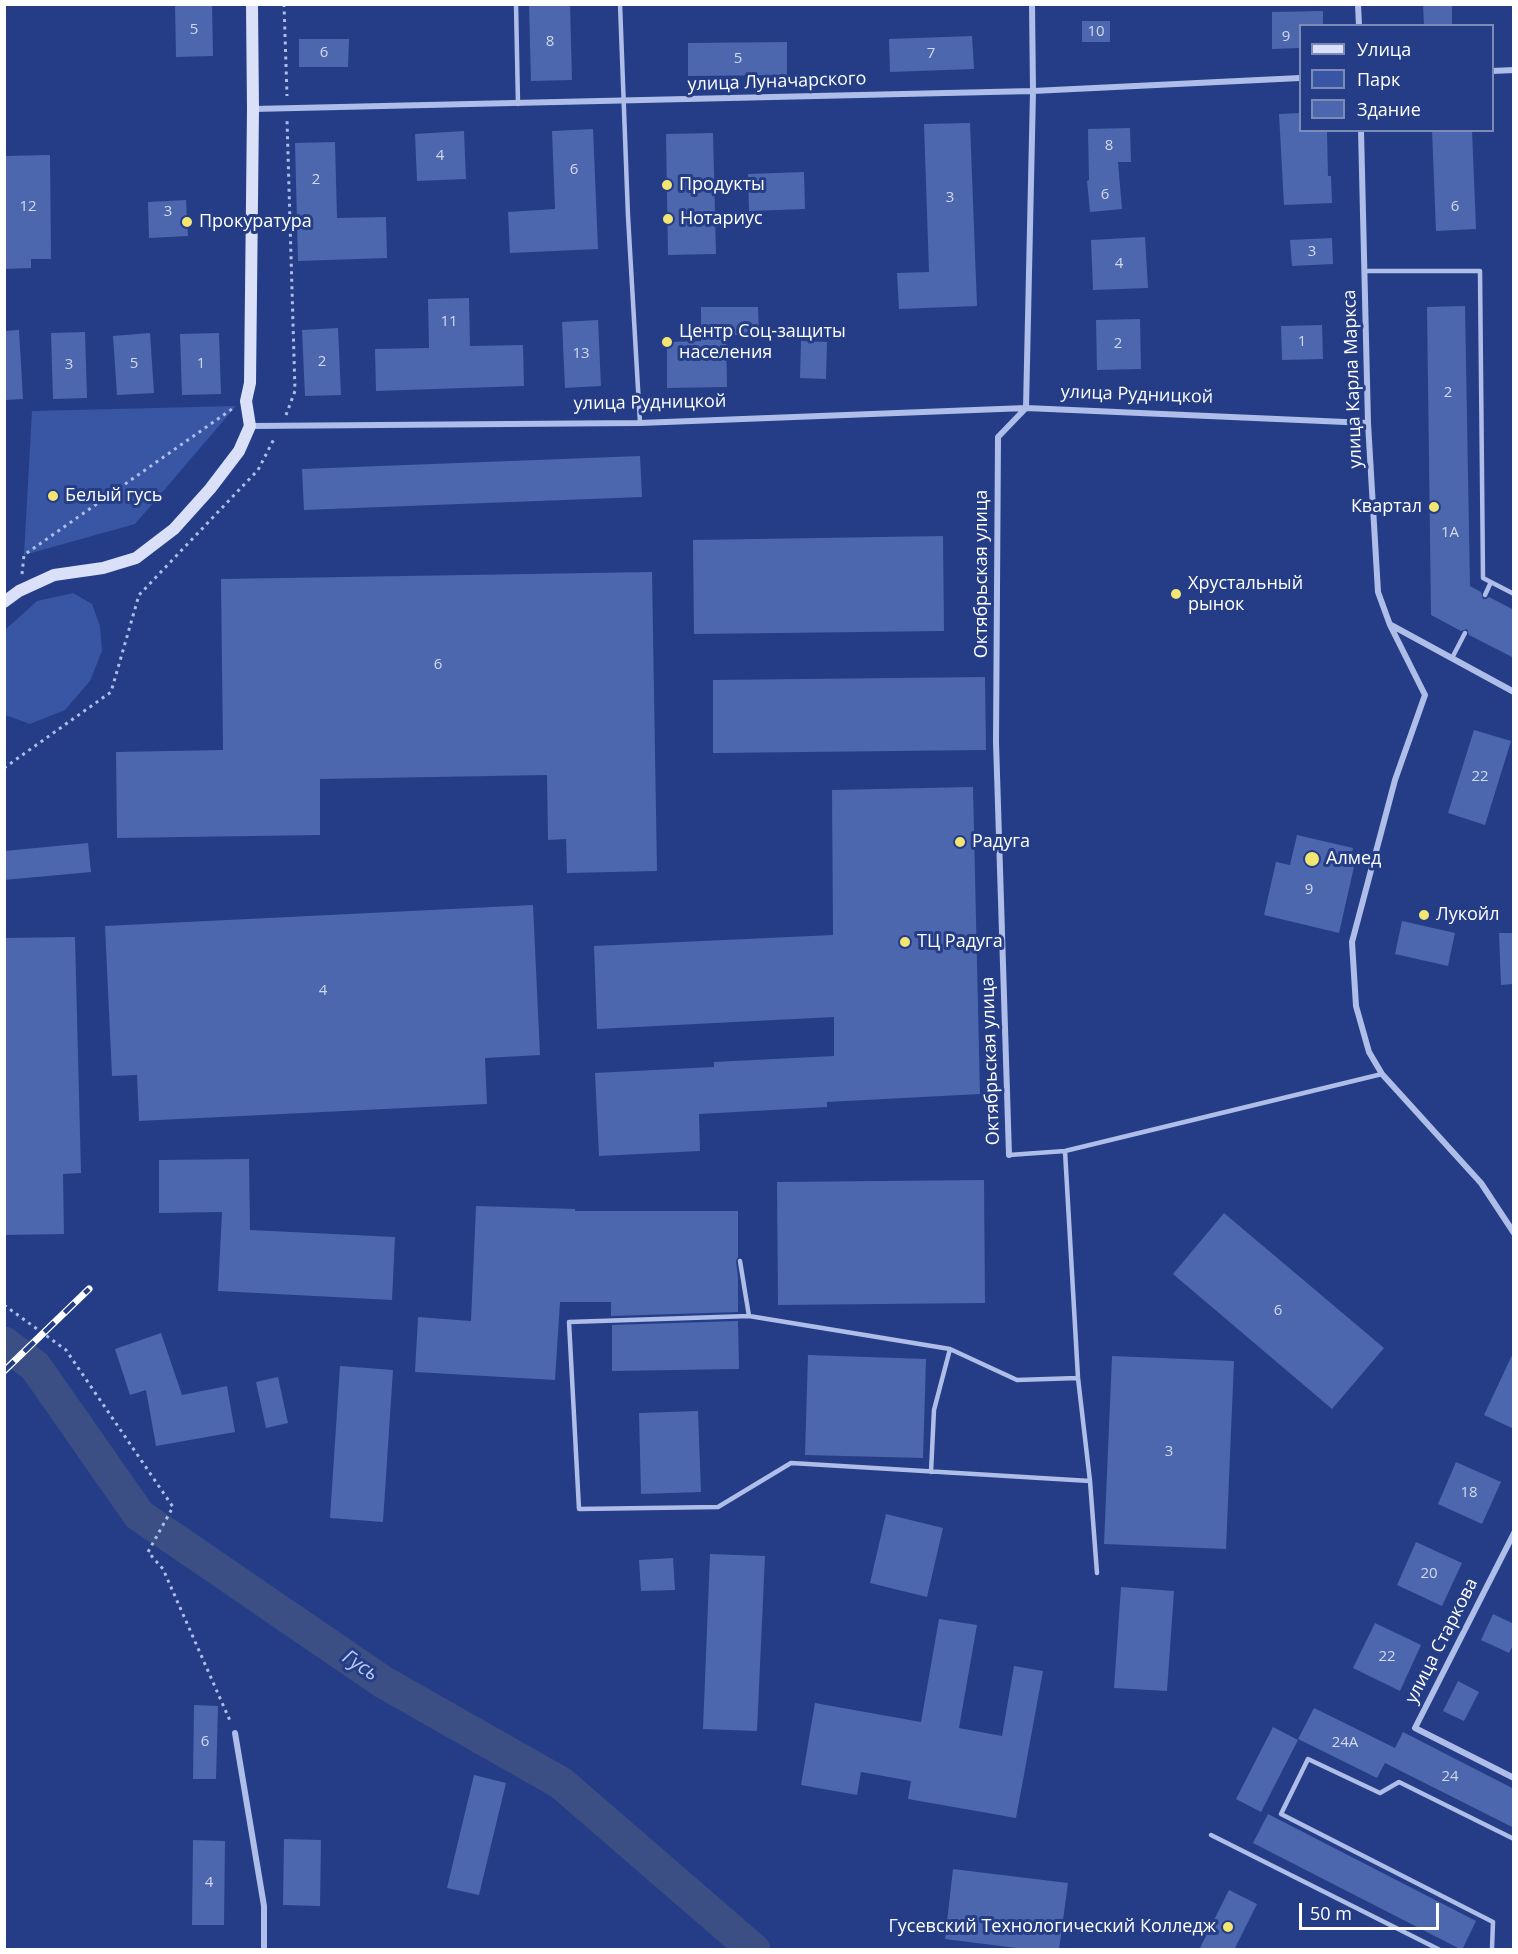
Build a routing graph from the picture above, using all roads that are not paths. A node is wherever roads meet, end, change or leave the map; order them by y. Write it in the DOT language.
graph roads {
  1 [pos="252,4"];
  2 [pos="516,4"];
  3 [pos="620,4"];
  4 [pos="1032,4"];
  5 [pos="1358,4"];
  6 [pos="1359,24"];
  7 [pos="1514,70"];
  8 [pos="1494,71"];
  9 [pos="1299,78"];
  10 [pos="1033,91"];
  11 [pos="624,102"];
  12 [pos="518,104"];
  13 [pos="253,109"];
  14 [pos="1361,132"];
  15 [pos="1365,271"];
  16 [pos="1026,408"];
  17 [pos="640,423"];
  18 [pos="1368,423"];
  19 [pos="250,426"];
  20 [pos="1491,582"];
  21 [pos="1514,594"];
  22 [pos="1485,595"];
  23 [pos="4,602"];
  24 [pos="1390,625"];
  25 [pos="1465,633"];
  26 [pos="1452,658"];
  27 [pos="1514,692"];
  28 [pos="1382,1074"];
  29 [pos="1065,1151"];
  30 [pos="1009,1155"];
  31 [pos="1514,1233"];
  32 [pos="740,1261"];
  33 [pos="749,1316"];
  34 [pos="950,1349"];
  35 [pos="1078,1378"];
  36 [pos="931,1472"];
  37 [pos="1090,1481"];
  38 [pos="1514,1533"];
  39 [pos="1097,1573"];
  40 [pos="235,1733"];
  41 [pos="1514,1778"];
  42 [pos="1211,1835"];
  43 [pos="1514,1839"];
  44 [pos="1491,1949"];
  45 [pos="264,1950"];
  46 [pos="1440,1950"];
  1 -- 13 [label="street"];
  2 -- 12 [label="lane"];
  3 -- 11 [label="lane"];
  4 -- 10 [label="street"];
  5 -- 6 [label="street"];
  7 -- 8 [label="street"];
  9 -- 10 [label="street, улица Луначарского"];
  10 -- 11 [label="street, улица Луначарского"];
  10 -- 16 [label="street"];
  11 -- 12 [label="street, улица Луначарского"];
  11 -- 17 [label="lane"];
  12 -- 13 [label="street, улица Луначарского"];
  13 -- 19 [label="street"];
  14 -- 15 [label="street, улица Карла Маркса"];
  15 -- 18 [label="street, улица Карла Маркса"];
  15 -- 20 [label="lane"];
  16 -- 17 [label="street, улица Рудницкой"];
  16 -- 18 [label="street, улица Рудницкой"];
  16 -- 30 [label="street, Октябрьская улица"];
  17 -- 19 [label="street, улица Рудницкой"];
  18 -- 24 [label="street, улица Карла Маркса"];
  19 -- 23 [label="street"];
  20 -- 21 [label="lane"];
  20 -- 22 [label="lane"];
  24 -- 26 [label="street"];
  24 -- 28 [label="street, улица Карла Маркса"];
  25 -- 26 [label="lane"];
  26 -- 27 [label="street"];
  28 -- 29 [label="lane"];
  28 -- 31 [label="street, улица Карла Маркса"];
  29 -- 30 [label="lane"];
  29 -- 35 [label="lane"];
  32 -- 33 [label="lane"];
  33 -- 34 [label="lane"];
  33 -- 36 [label="lane"];
  34 -- 35 [label="lane"];
  34 -- 36 [label="lane"];
  35 -- 37 [label="lane"];
  36 -- 37 [label="lane"];
  37 -- 39 [label="lane"];
  38 -- 41 [label="street, улица Старкова"];
  40 -- 45 [label="street"];
  42 -- 46 [label="lane"];
  43 -- 44 [label="lane"];
}
